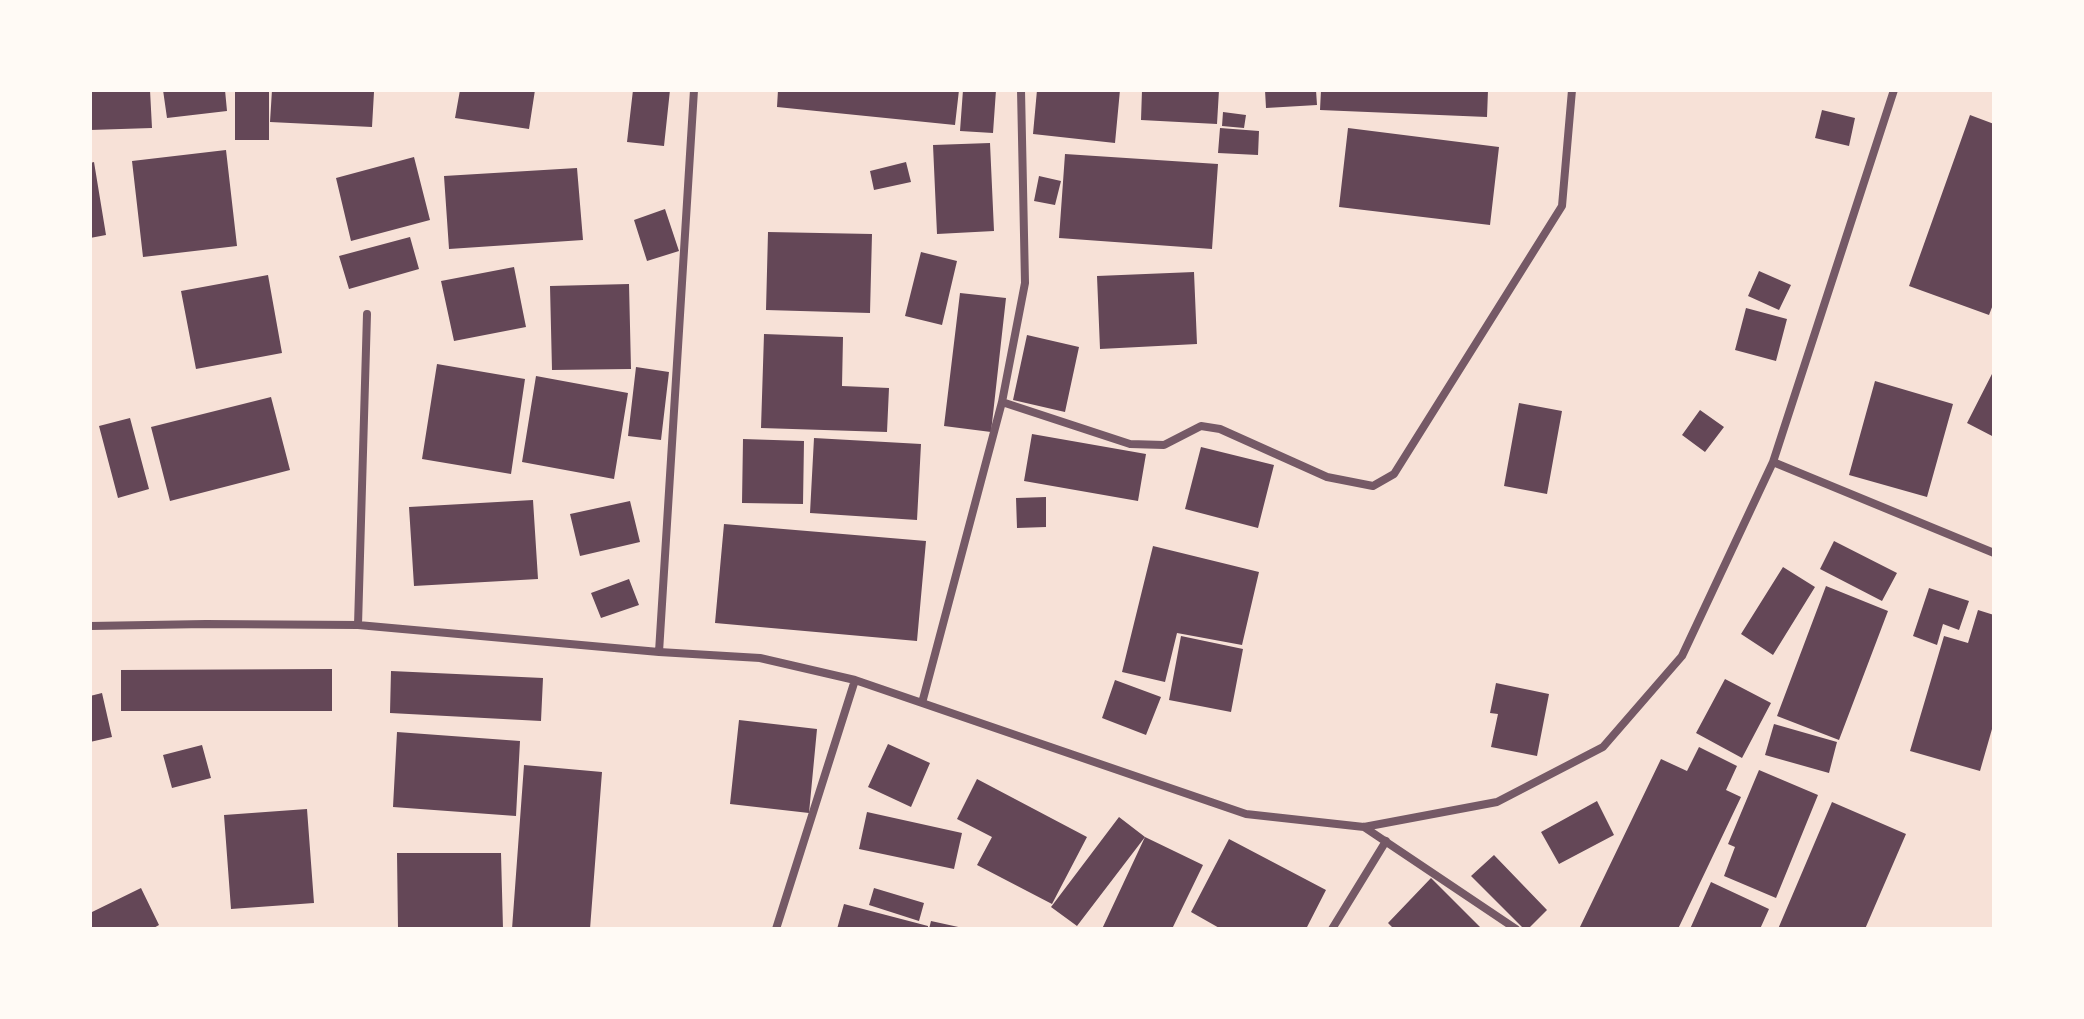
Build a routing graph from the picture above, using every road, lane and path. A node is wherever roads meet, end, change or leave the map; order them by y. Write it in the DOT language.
graph roads {
  1 [pos="694,90"];
  2 [pos="1021,90"];
  3 [pos="1572,90"];
  4 [pos="1894,90"];
  5 [pos="367,314"];
  6 [pos="1002,402"];
  7 [pos="1773,462"];
  8 [pos="1994,553"];
  9 [pos="358,625"];
  10 [pos="90,626"];
  11 [pos="659,652"];
  12 [pos="855,680"];
  13 [pos="922,703"];
  14 [pos="1364,827"];
  15 [pos="1386,841"];
  16 [pos="776,929"];
  17 [pos="1332,929"];
  18 [pos="1516,929"];
  1 -- 11 [label="street"];
  2 -- 6 [label="street"];
  3 -- 6 [label="street"];
  4 -- 7 [label="street"];
  5 -- 9 [label="street"];
  6 -- 13 [label="street"];
  7 -- 8 [label="street"];
  7 -- 14 [label="street"];
  9 -- 10 [label="street"];
  9 -- 11 [label="street"];
  11 -- 12 [label="street"];
  12 -- 13 [label="street"];
  12 -- 16 [label="street"];
  13 -- 14 [label="street"];
  14 -- 15 [label="street"];
  15 -- 17 [label="street"];
  15 -- 18 [label="street"];
}
